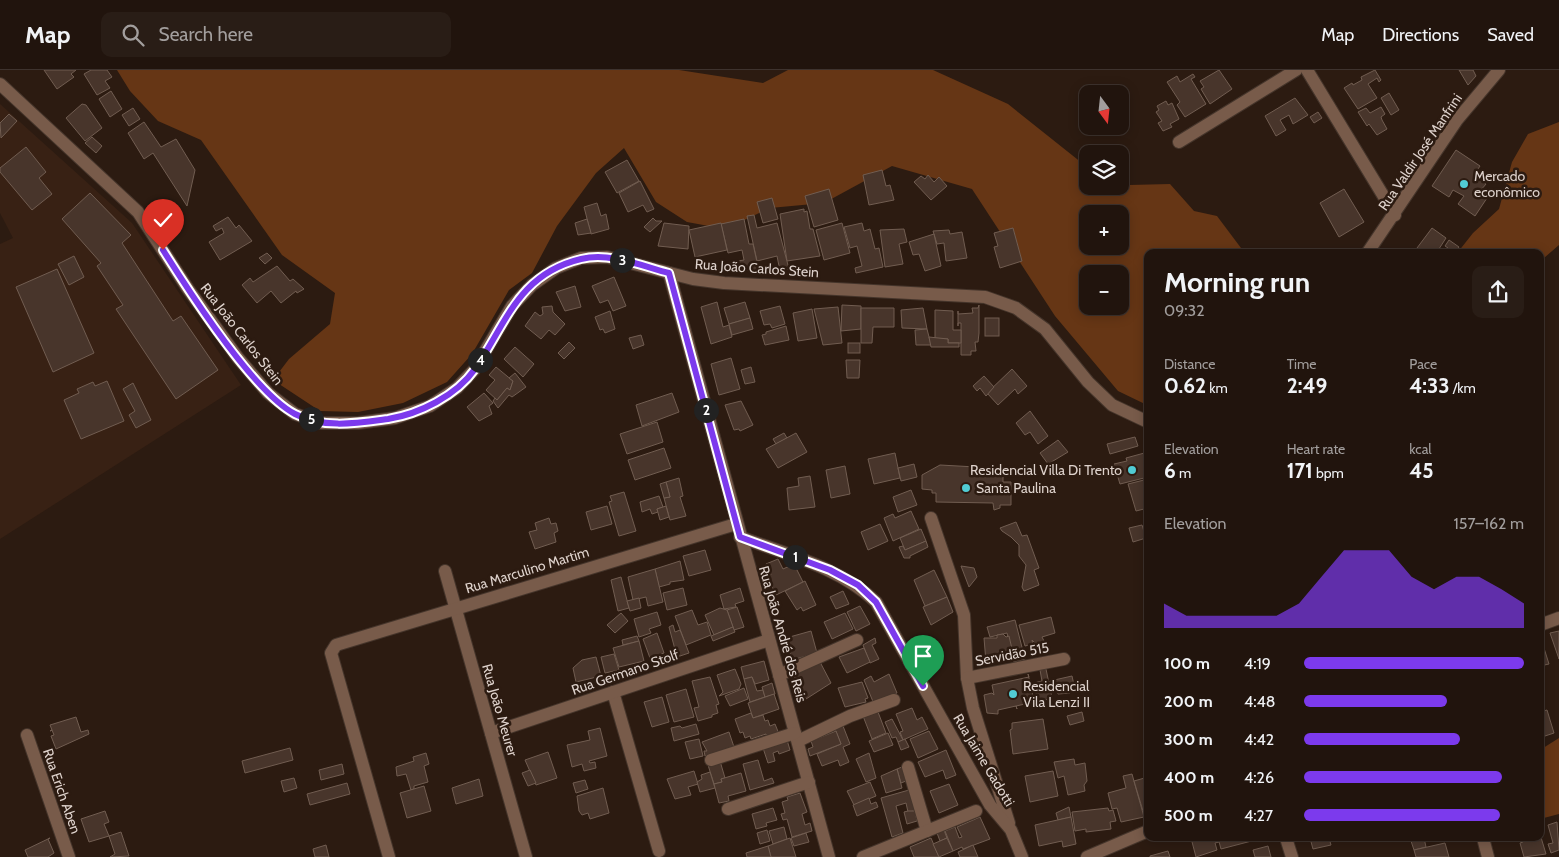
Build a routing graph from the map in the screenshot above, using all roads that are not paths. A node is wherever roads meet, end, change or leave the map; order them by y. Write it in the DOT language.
graph roads {
  1 [pos="1296,70"];
  2 [pos="1308,70"];
  3 [pos="1499,70"];
  4 [pos="0,84"];
  5 [pos="1180,142"];
  6 [pos="1395,214"];
  7 [pos="1370,249"];
  8 [pos="669,273"];
  9 [pos="1144,420"];
  10 [pos="931,518"];
  11 [pos="736,524"];
  12 [pos="740,537"];
  13 [pos="445,571"];
  14 [pos="456,607"];
  15 [pos="1559,618"];
  16 [pos="1544,624"];
  17 [pos="769,640"];
  18 [pos="857,640"];
  19 [pos="1064,659"];
  20 [pos="779,675"];
  21 [pos="967,678"];
  22 [pos="613,692"];
  23 [pos="894,700"];
  24 [pos="491,733"];
  25 [pos="27,735"];
  26 [pos="796,737"];
  27 [pos="710,760"];
  28 [pos="908,767"];
  29 [pos="809,782"];
  30 [pos="728,809"];
  31 [pos="976,811"];
  32 [pos="1011,830"];
  33 [pos="927,831"];
  34 [pos="1144,833"];
  35 [pos="1287,841"];
  36 [pos="1484,841"];
  37 [pos="658,851"];
  38 [pos="70,857"];
  39 [pos="389,857"];
  40 [pos="526,857"];
  41 [pos="829,857"];
  42 [pos="863,857"];
  43 [pos="1022,857"];
  44 [pos="1087,857"];
  45 [pos="1292,857"];
  46 [pos="1488,857"];
  1 -- 5 [label="street"];
  2 -- 6 [label="street"];
  3 -- 6 [label="street, Rua Valdir José Manfrini"];
  4 -- 8 [label="street, Rua João Carlos Stein"];
  6 -- 7 [label="street, Rua Valdir José Manfrini"];
  8 -- 9 [label="street, Rua João Carlos Stein"];
  8 -- 11 [label="street, Rua João André dos Reis"];
  10 -- 21 [label="street"];
  11 -- 12 [label="street, Rua João André dos Reis"];
  11 -- 14 [label="street, Rua Marculino Martim"];
  12 -- 17 [label="street, Rua João André dos Reis"];
  12 -- 32 [label="street, Rua Jaime Gadotti"];
  13 -- 14 [label="street, Rua João Meurer"];
  14 -- 24 [label="street, Rua João Meurer"];
  14 -- 39 [label="street, Rua Marculino Martim"];
  15 -- 16 [label="street"];
  17 -- 20 [label="street, Rua João André dos Reis"];
  17 -- 22 [label="street, Rua Germano Stolf"];
  18 -- 20 [label="street"];
  19 -- 21 [label="street, Servidão 515"];
  20 -- 26 [label="street, Rua João André dos Reis"];
  21 -- 32 [label="street"];
  22 -- 24 [label="street, Rua Germano Stolf"];
  22 -- 37 [label="street"];
  23 -- 26 [label="street"];
  24 -- 40 [label="street, Rua João Meurer"];
  25 -- 38 [label="street, Rua Erich Aben"];
  26 -- 27 [label="street"];
  26 -- 29 [label="street, Rua João André dos Reis"];
  28 -- 33 [label="street"];
  29 -- 30 [label="street"];
  29 -- 41 [label="street, Rua João André dos Reis"];
  31 -- 33 [label="street"];
  32 -- 43 [label="street, Rua Jaime Gadotti"];
  33 -- 42 [label="street"];
  34 -- 44 [label="street"];
  35 -- 45 [label="street"];
  36 -- 46 [label="street"];
}
